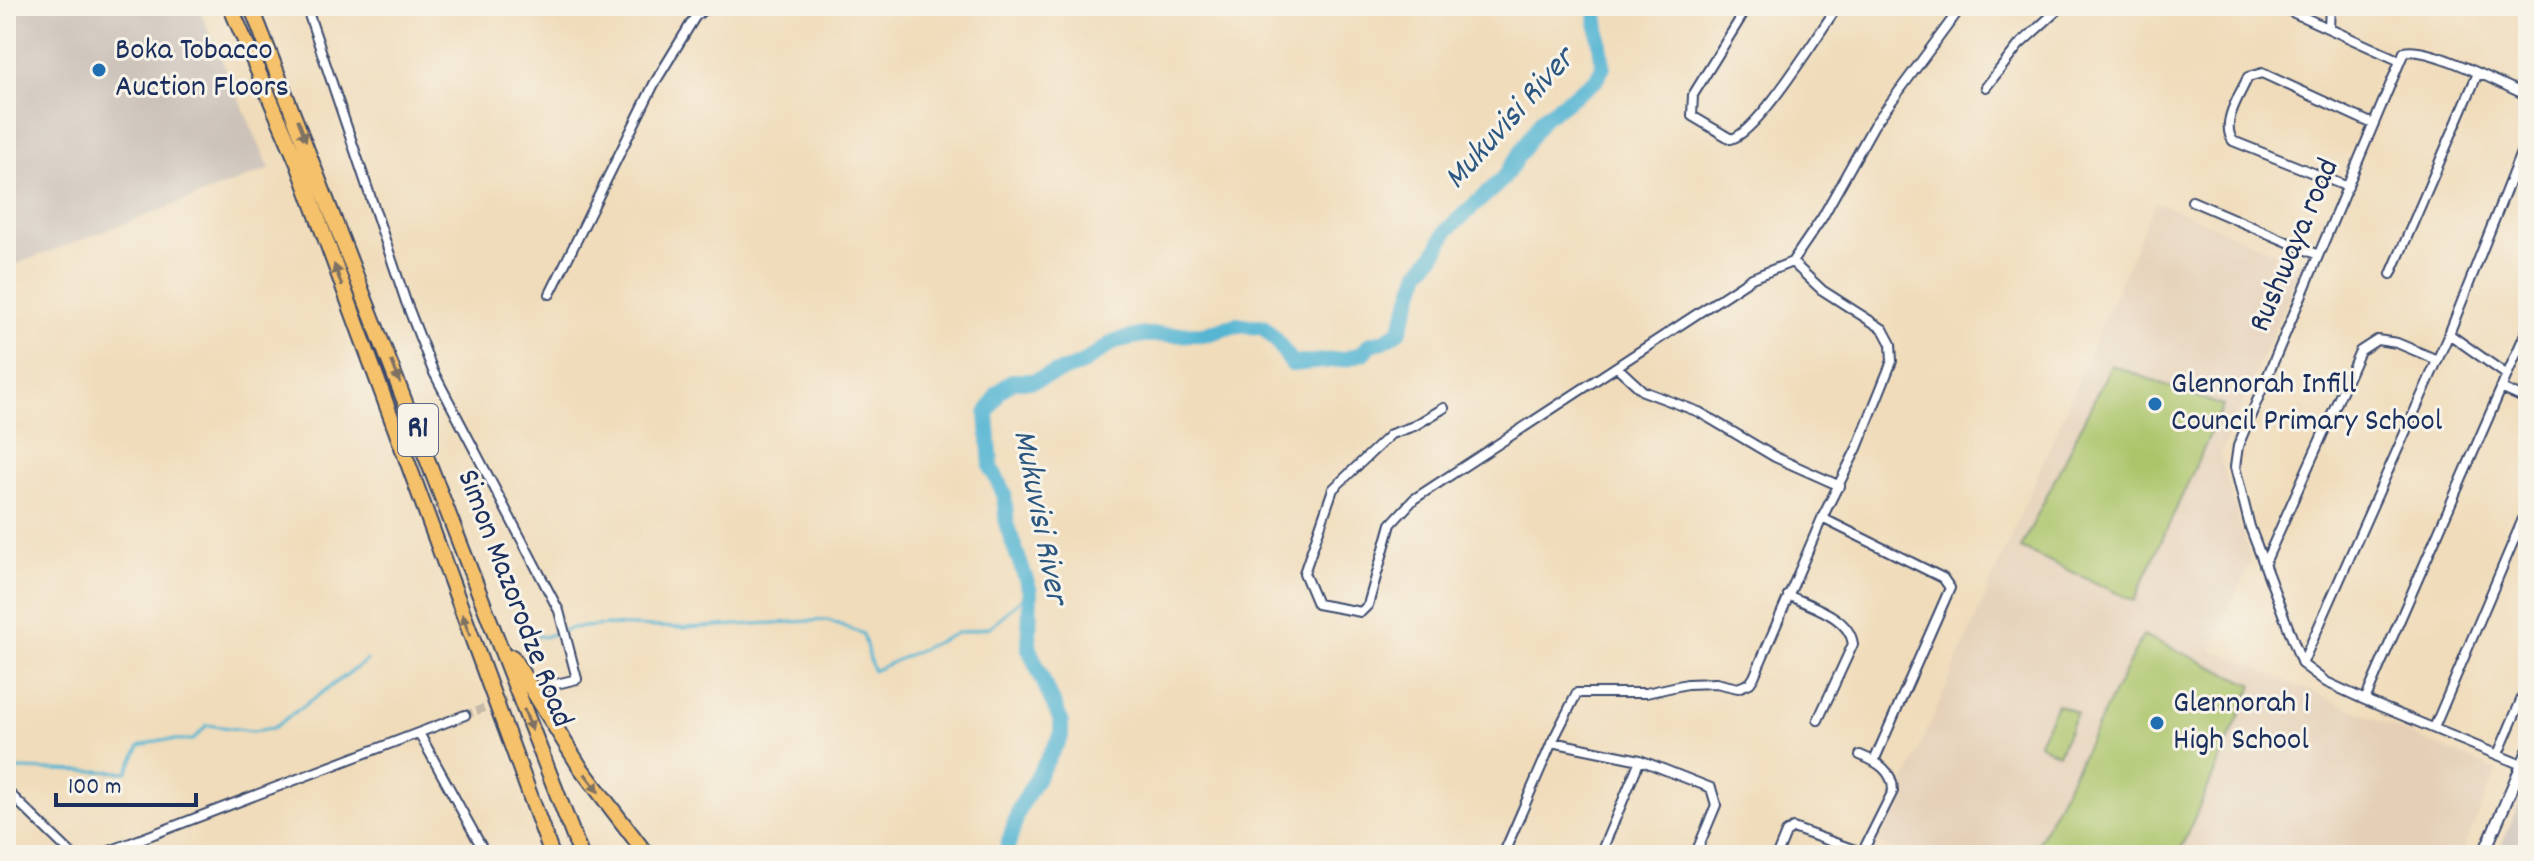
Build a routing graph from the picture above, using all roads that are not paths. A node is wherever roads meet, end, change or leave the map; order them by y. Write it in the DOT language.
graph roads {
  1 [pos="230,6"];
  2 [pos="251,6"];
  3 [pos="306,6"];
  4 [pos="708,6"];
  5 [pos="1748,6"];
  6 [pos="1838,6"];
  7 [pos="1962,6"];
  8 [pos="2062,6"];
  9 [pos="2279,6"];
  10 [pos="2330,6"];
  11 [pos="2329,28"];
  12 [pos="2398,60"];
  13 [pos="2478,73"];
  14 [pos="1986,87"];
  15 [pos="2528,96"];
  16 [pos="2373,124"];
  17 [pos="2528,135"];
  18 [pos="2348,187"];
  19 [pos="2192,201"];
  20 [pos="2318,255"];
  21 [pos="1792,262"];
  22 [pos="2391,274"];
  23 [pos="550,294"];
  24 [pos="2528,327"];
  25 [pos="2449,334"];
  26 [pos="2526,338"];
  27 [pos="2435,359"];
  28 [pos="1617,367"];
  29 [pos="2507,375"];
  30 [pos="2501,388"];
  31 [pos="2528,400"];
  32 [pos="1444,408"];
  33 [pos="1840,486"];
  34 [pos="2528,507"];
  35 [pos="1822,518"];
  36 [pos="2264,565"];
  37 [pos="1788,595"];
  38 [pos="491,622"];
  39 [pos="2302,664"];
  40 [pos="2528,684"];
  41 [pos="544,687"];
  42 [pos="2365,700"];
  43 [pos="465,715"];
  44 [pos="1818,720"];
  45 [pos="2434,728"];
  46 [pos="419,733"];
  47 [pos="1552,742"];
  48 [pos="2528,751"];
  49 [pos="2498,754"];
  50 [pos="1860,755"];
  51 [pos="1640,760"];
  52 [pos="1874,761"];
  53 [pos="2522,765"];
  54 [pos="6,790"];
  55 [pos="1864,854"];
  56 [pos="73,855"];
  57 [pos="99,855"];
  58 [pos="486,855"];
  59 [pos="552,855"];
  60 [pos="581,855"];
  61 [pos="647,855"];
  62 [pos="1503,855"];
  63 [pos="1600,855"];
  64 [pos="1695,855"];
  65 [pos="1777,855"];
  66 [pos="2483,855"];
  59 -- 1 [label="highway, Simon Mazorodze Road / R1, one-way"];
  2 -- 38 [label="highway, Simon Mazorodze Road / R1, one-way"];
  3 -- 41 [label="street"];
  4 -- 23 [label="street"];
  5 -- 6 [label="street"];
  7 -- 21 [label="street"];
  8 -- 14 [label="street"];
  9 -- 11 [label="street"];
  10 -- 11 [label="street"];
  11 -- 12 [label="street"];
  12 -- 13 [label="street"];
  12 -- 16 [label="street, Rushwaya road"];
  13 -- 15 [label="street"];
  13 -- 22 [label="street"];
  16 -- 18 [label="street, Rushwaya road"];
  16 -- 18 [label="street"];
  17 -- 25 [label="street"];
  18 -- 20 [label="street, Rushwaya road"];
  19 -- 20 [label="street"];
  20 -- 36 [label="street, Rushwaya road"];
  21 -- 28 [label="street"];
  21 -- 33 [label="street"];
  24 -- 26 [label="street"];
  25 -- 27 [label="street"];
  25 -- 29 [label="street"];
  26 -- 29 [label="street"];
  27 -- 36 [label="street"];
  27 -- 39 [label="street"];
  28 -- 32 [label="street"];
  28 -- 33 [label="street"];
  29 -- 30 [label="street"];
  30 -- 31 [label="street"];
  30 -- 42 [label="street"];
  33 -- 35 [label="street"];
  34 -- 45 [label="street"];
  35 -- 37 [label="street"];
  35 -- 52 [label="street"];
  36 -- 39 [label="street, Rushwaya road"];
  37 -- 44 [label="street"];
  37 -- 47 [label="street"];
  38 -- 60 [label="highway, Simon Mazorodze Road / R1, one-way"];
  38 -- 61 [label="highway, one-way"];
  39 -- 42 [label="street"];
  40 -- 49 [label="street"];
  42 -- 45 [label="street"];
  43 -- 46 [label="street"];
  45 -- 49 [label="street"];
  46 -- 57 [label="street"];
  46 -- 58 [label="street"];
  47 -- 51 [label="street"];
  47 -- 62 [label="street"];
  48 -- 53 [label="street"];
  49 -- 53 [label="street"];
  50 -- 52 [label="street"];
  51 -- 63 [label="street"];
  51 -- 64 [label="street"];
  52 -- 55 [label="street"];
  53 -- 66 [label="street"];
  54 -- 56 [label="street"];
  55 -- 65 [label="street"];
}
